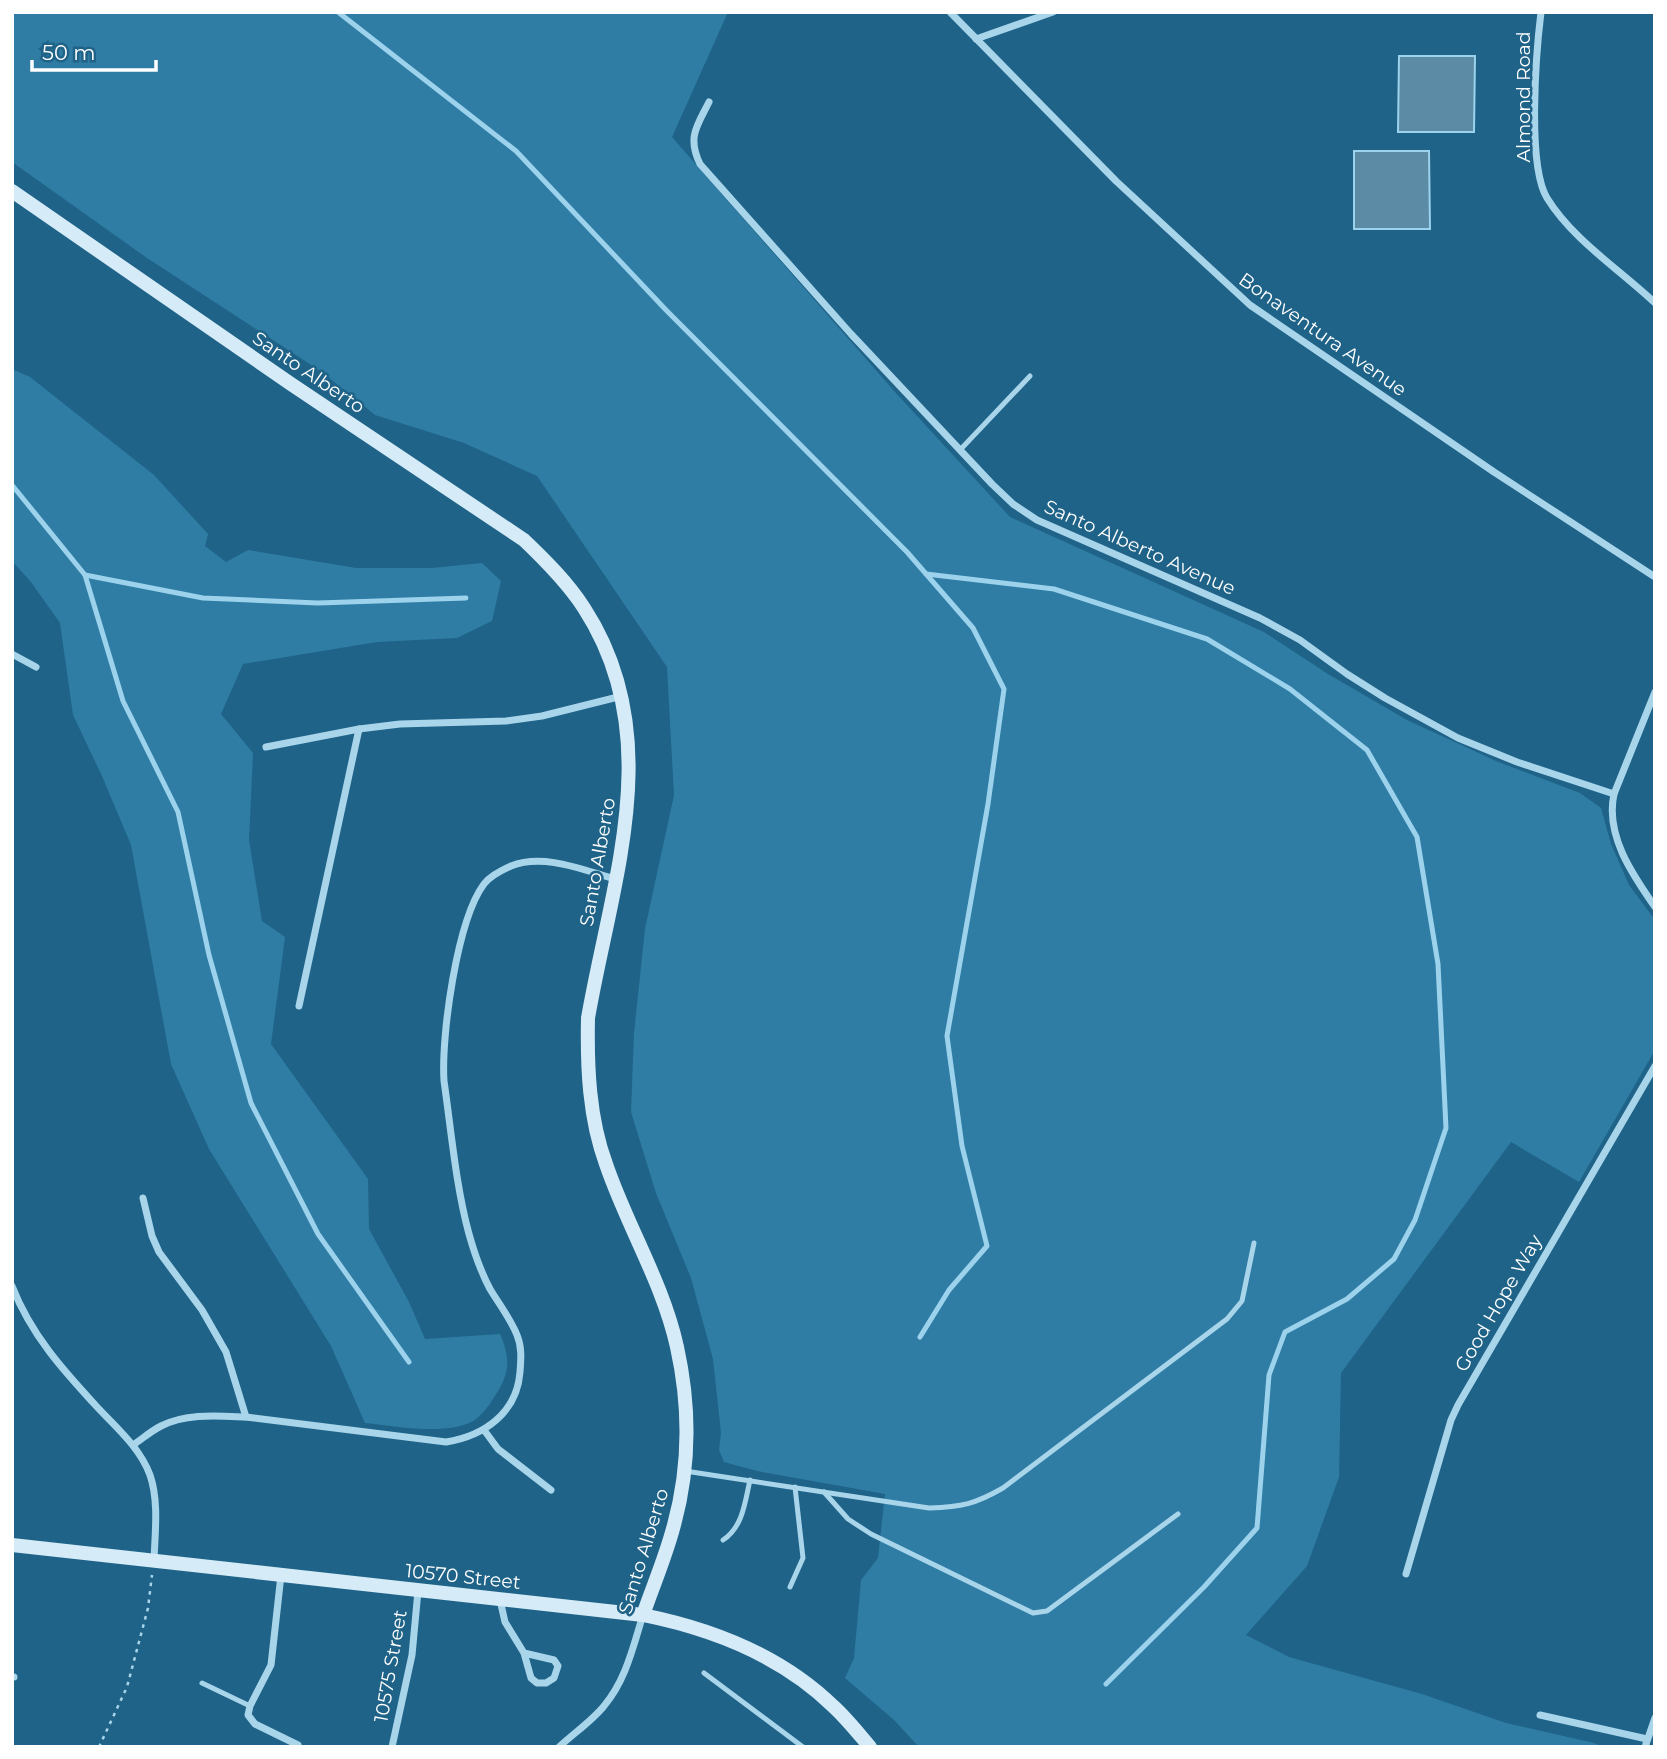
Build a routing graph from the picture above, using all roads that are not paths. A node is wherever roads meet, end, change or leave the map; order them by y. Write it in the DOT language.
graph roads {
  1 [pos="950,12"];
  2 [pos="1053,12"];
  3 [pos="1541,12"];
  4 [pos="976,39"];
  5 [pos="709,102"];
  6 [pos="12,191"];
  7 [pos="1655,303"];
  8 [pos="1030,376"];
  9 [pos="960,450"];
  10 [pos="1655,577"];
  11 [pos="12,654"];
  12 [pos="36,667"];
  13 [pos="1655,692"];
  14 [pos="622,695"];
  15 [pos="359,729"];
  16 [pos="266,747"];
  17 [pos="1615,794"];
  18 [pos="615,880"];
  19 [pos="1655,907"];
  20 [pos="299,1006"];
  21 [pos="1655,1066"];
  22 [pos="143,1198"];
  23 [pos="1254,1243"];
  24 [pos="12,1286"];
  25 [pos="246,1417"];
  26 [pos="484,1430"];
  27 [pos="133,1445"];
  28 [pos="685,1471"];
  29 [pos="750,1480"];
  30 [pos="795,1487"];
  31 [pos="551,1490"];
  32 [pos="824,1492"];
  33 [pos="1178,1514"];
  34 [pos="723,1540"];
  35 [pos="12,1545"];
  36 [pos="154,1561"];
  37 [pos="1406,1574"];
  38 [pos="281,1575"];
  39 [pos="790,1587"];
  40 [pos="418,1591"];
  41 [pos="500,1600"];
  42 [pos="643,1615"];
  43 [pos="524,1653"];
  44 [pos="704,1672"];
  45 [pos="202,1683"];
  46 [pos="250,1706"];
  47 [pos="1540,1715"];
  48 [pos="1655,1718"];
  49 [pos="1646,1743"];
  50 [pos="298,1745"];
  51 [pos="866,1745"];
  52 [pos="392,1747"];
  53 [pos="559,1747"];
  54 [pos="803,1747"];
  1 -- 4 [label="street, Bonaventura Avenue"];
  2 -- 4 [label="street"];
  3 -- 7 [label="street, Almond Road"];
  4 -- 10 [label="street, Bonaventura Avenue"];
  5 -- 9 [label="street, Santo Alberto Avenue"];
  6 -- 14 [label="street, Santo Alberto"];
  8 -- 9 [label="lane"];
  9 -- 17 [label="street, Santo Alberto Avenue"];
  11 -- 12 [label="street"];
  13 -- 17 [label="street"];
  14 -- 15 [label="street"];
  14 -- 18 [label="street, Santo Alberto"];
  15 -- 16 [label="street"];
  15 -- 20 [label="street"];
  17 -- 19 [label="street"];
  18 -- 26 [label="street"];
  18 -- 28 [label="street, Santo Alberto"];
  21 -- 37 [label="street, Good Hope Way"];
  22 -- 25 [label="street"];
  23 -- 32 [label="lane"];
  24 -- 27 [label="street"];
  25 -- 26 [label="street"];
  25 -- 27 [label="street"];
  26 -- 31 [label="street"];
  27 -- 36 [label="street"];
  28 -- 29 [label="lane"];
  28 -- 42 [label="street, Santo Alberto"];
  29 -- 30 [label="lane"];
  29 -- 34 [label="lane"];
  30 -- 32 [label="lane"];
  30 -- 39 [label="lane"];
  32 -- 33 [label="lane"];
  35 -- 36 [label="street, 10570 Street"];
  36 -- 38 [label="street, 10570 Street"];
  38 -- 40 [label="street, 10570 Street"];
  38 -- 46 [label="street"];
  40 -- 41 [label="street, 10570 Street"];
  40 -- 52 [label="street, 10575 Street"];
  41 -- 42 [label="street, 10570 Street"];
  41 -- 43 [label="street"];
  42 -- 51 [label="street, 10570 Street"];
  42 -- 53 [label="street, Santo Alberto"];
  43 -- 43 [label="street"];
  44 -- 54 [label="lane"];
  45 -- 46 [label="lane"];
  46 -- 50 [label="street"];
  47 -- 49 [label="street"];
  48 -- 49 [label="street"];
}
